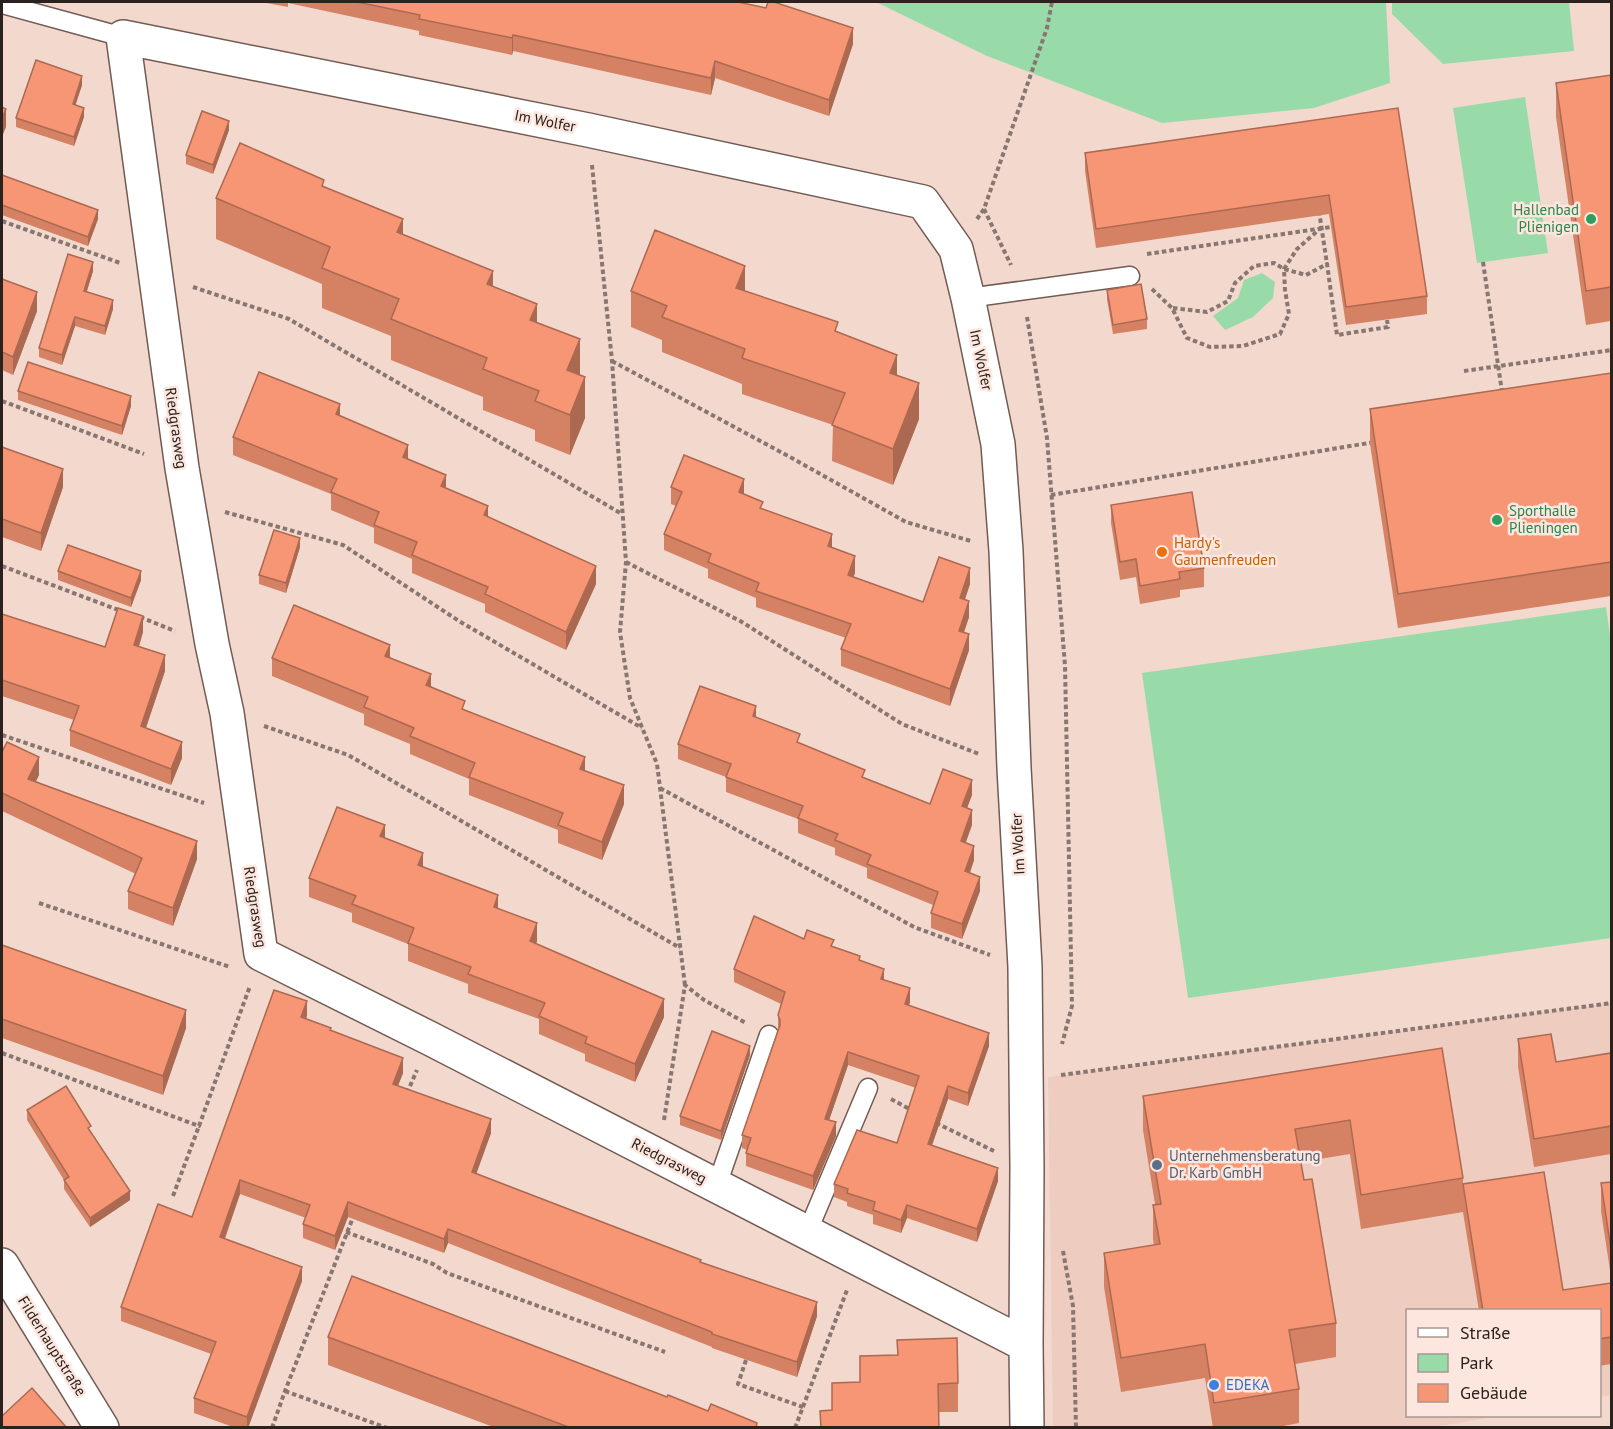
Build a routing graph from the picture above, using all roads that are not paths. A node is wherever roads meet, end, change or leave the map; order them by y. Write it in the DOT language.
graph roads {
  1 [pos="2,4"];
  2 [pos="123,37"];
  3 [pos="1130,276"];
  4 [pos="968,298"];
  5 [pos="768,1035"];
  6 [pos="868,1088"];
  7 [pos="717,1185"];
  8 [pos="807,1233"];
  9 [pos="2,1265"];
  10 [pos="1026,1345"];
  11 [pos="102,1428"];
  12 [pos="1027,1428"];
  1 -- 2 [label="lane"];
  2 -- 4 [label="street, Im Wolfer"];
  2 -- 7 [label="street, Riedgrasweg"];
  3 -- 4 [label="lane"];
  4 -- 10 [label="street, Im Wolfer"];
  5 -- 7 [label="lane"];
  6 -- 8 [label="lane"];
  7 -- 8 [label="street, Riedgrasweg"];
  8 -- 10 [label="street, Riedgrasweg"];
  9 -- 11 [label="street, Filderhauptstraße"];
  10 -- 12 [label="street"];
}
